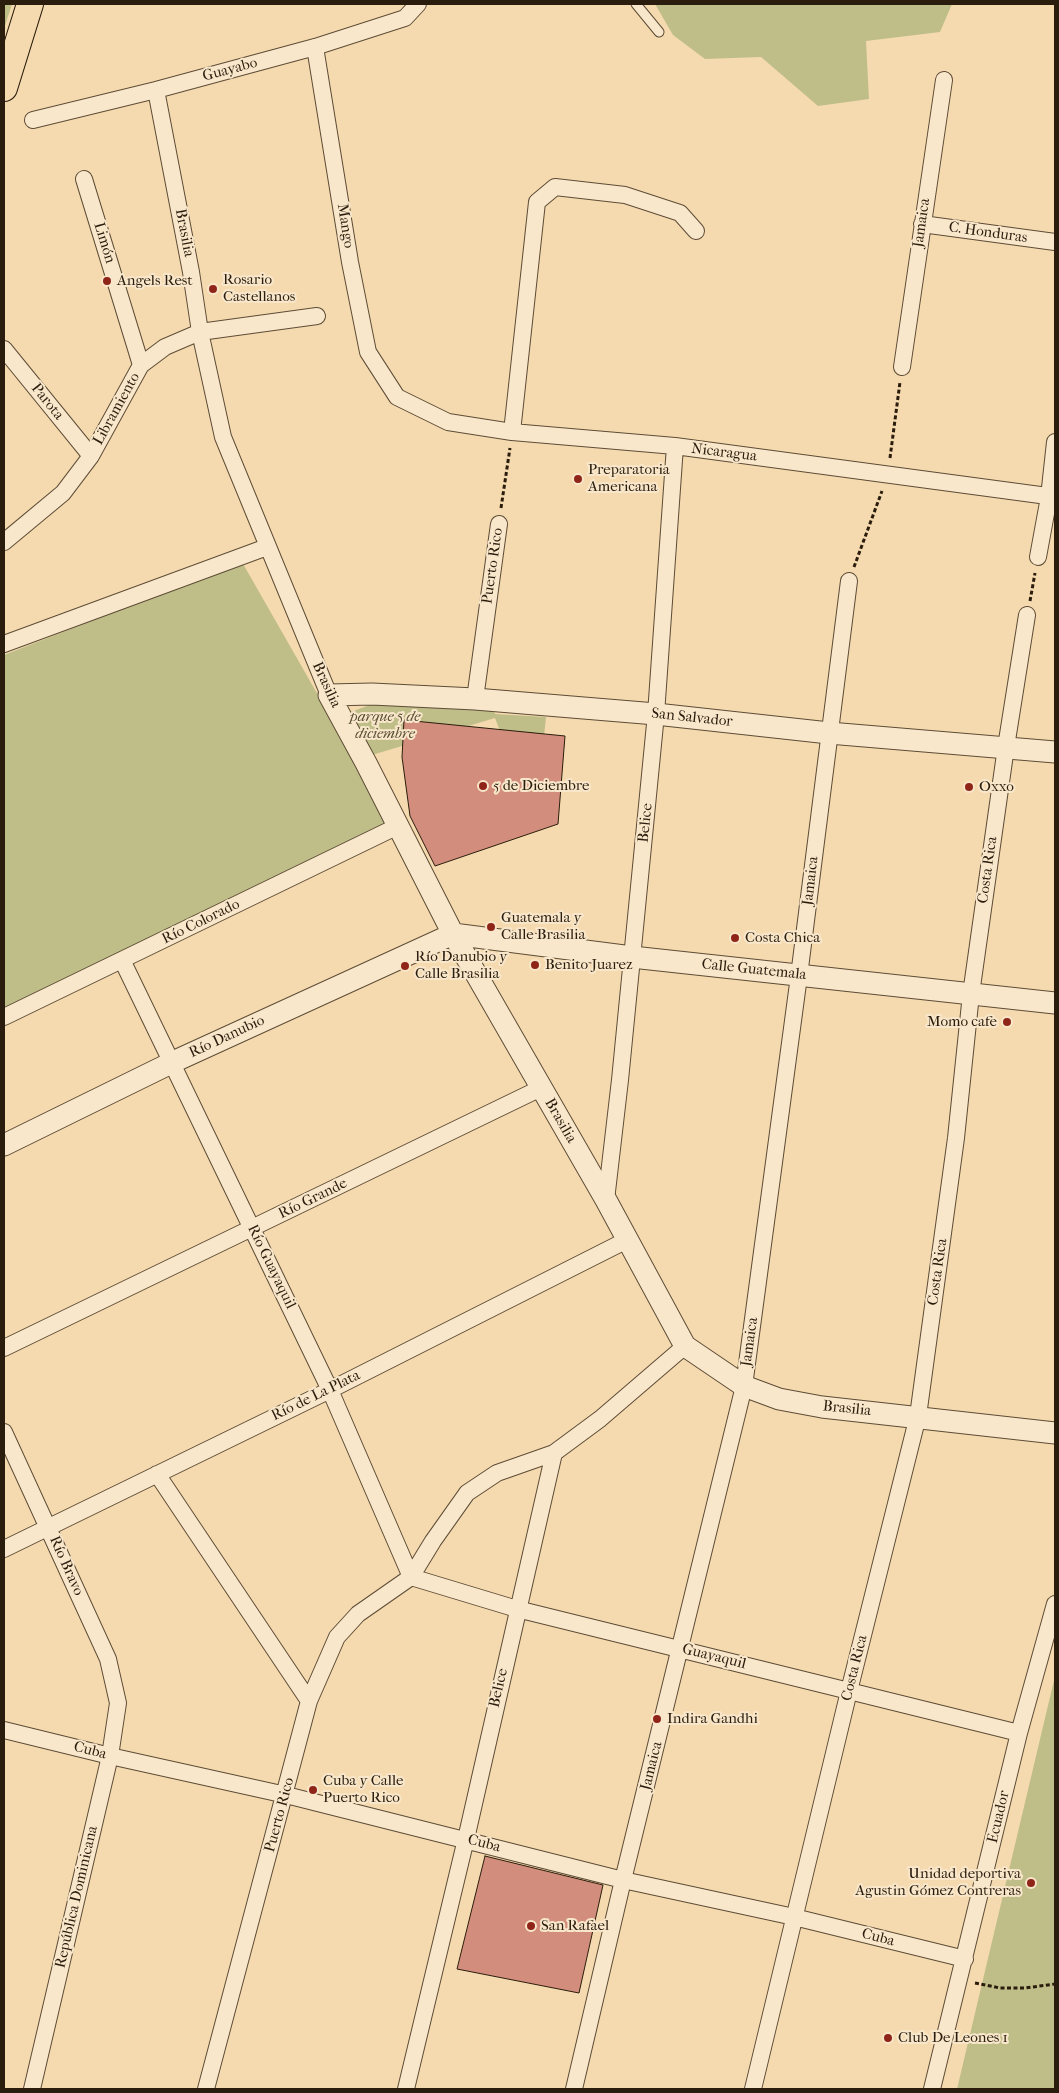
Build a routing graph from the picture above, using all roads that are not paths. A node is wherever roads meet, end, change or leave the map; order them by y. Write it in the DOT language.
graph roads {
  1 [pos="30,4"];
  2 [pos="418,4"];
  3 [pos="636,4"];
  4 [pos="659,32"];
  5 [pos="315,47"];
  6 [pos="944,80"];
  7 [pos="4,88"];
  8 [pos="156,90"];
  9 [pos="33,120"];
  10 [pos="84,179"];
  11 [pos="922,224"];
  12 [pos="696,231"];
  13 [pos="1055,242"];
  14 [pos="317,316"];
  15 [pos="200,332"];
  16 [pos="4,349"];
  17 [pos="141,365"];
  18 [pos="902,367"];
  19 [pos="397,397"];
  20 [pos="512,432"];
  21 [pos="1055,442"];
  22 [pos="675,446"];
  23 [pos="91,456"];
  24 [pos="1052,497"];
  25 [pos="499,524"];
  26 [pos="4,542"];
  27 [pos="267,547"];
  28 [pos="1038,557"];
  29 [pos="848,581"];
  30 [pos="1027,615"];
  31 [pos="4,644"];
  32 [pos="329,694"];
  33 [pos="475,699"];
  34 [pos="656,714"];
  35 [pos="829,733"];
  36 [pos="1006,747"];
  37 [pos="1055,752"];
  38 [pos="398,826"];
  39 [pos="453,934"];
  40 [pos="632,957"];
  41 [pos="122,960"];
  42 [pos="799,976"];
  43 [pos="971,994"];
  44 [pos="1055,1003"];
  45 [pos="4,1017"];
  46 [pos="173,1062"];
  47 [pos="540,1088"];
  48 [pos="4,1145"];
  49 [pos="606,1200"];
  50 [pos="253,1228"];
  51 [pos="628,1240"];
  52 [pos="685,1346"];
  53 [pos="4,1348"];
  54 [pos="744,1386"];
  55 [pos="330,1390"];
  56 [pos="918,1416"];
  57 [pos="4,1432"];
  58 [pos="1055,1433"];
  59 [pos="554,1453"];
  60 [pos="157,1474"];
  61 [pos="49,1528"];
  62 [pos="4,1549"];
  63 [pos="411,1577"];
  64 [pos="1055,1604"];
  65 [pos="517,1609"];
  66 [pos="680,1649"];
  67 [pos="849,1691"];
  68 [pos="309,1701"];
  69 [pos="118,1703"];
  70 [pos="4,1730"];
  71 [pos="1019,1733"];
  72 [pos="110,1756"];
  73 [pos="286,1795"];
  74 [pos="466,1839"];
  75 [pos="624,1880"];
  76 [pos="794,1917"];
  77 [pos="965,1959"];
  78 [pos="32,2089"];
  79 [pos="206,2089"];
  80 [pos="406,2089"];
  81 [pos="574,2089"];
  82 [pos="753,2089"];
  83 [pos="932,2089"];
  1 -- 7 [label="main road"];
  2 -- 5 [label="street, Guayabo"];
  3 -- 4 [label="lane"];
  5 -- 8 [label="street, Guayabo"];
  5 -- 19 [label="street, Mango"];
  6 -- 11 [label="street, Jamaica"];
  8 -- 9 [label="street, Guayabo"];
  8 -- 15 [label="street, Brasilia"];
  10 -- 17 [label="street, Limón"];
  11 -- 13 [label="street, C. Honduras"];
  11 -- 18 [label="street, Jamaica"];
  12 -- 20 [label="street"];
  14 -- 15 [label="street, Libramiento"];
  15 -- 17 [label="street, Libramiento"];
  15 -- 27 [label="street, Brasilia"];
  16 -- 23 [label="street, Parota"];
  17 -- 23 [label="street, Libramiento"];
  19 -- 20 [label="street, Nicaragua"];
  20 -- 22 [label="street, Nicaragua"];
  21 -- 24 [label="street"];
  22 -- 24 [label="street, Nicaragua"];
  22 -- 34 [label="street, Belice"];
  23 -- 26 [label="street, Libramiento"];
  24 -- 28 [label="street"];
  25 -- 33 [label="street, Puerto Rico"];
  27 -- 31 [label="street"];
  27 -- 32 [label="street, Brasilia"];
  29 -- 35 [label="street, Jamaica"];
  30 -- 36 [label="street, Costa Rica"];
  32 -- 33 [label="street, San Salvador"];
  32 -- 38 [label="street, Brasilia"];
  33 -- 34 [label="street, San Salvador"];
  34 -- 35 [label="street, San Salvador"];
  34 -- 40 [label="street, Belice"];
  35 -- 36 [label="street, San Salvador"];
  35 -- 42 [label="street, Jamaica"];
  36 -- 37 [label="street, San Salvador"];
  36 -- 43 [label="street, Costa Rica"];
  38 -- 39 [label="street, Brasilia"];
  38 -- 41 [label="street, Río Colorado"];
  39 -- 40 [label="street, Calle Guatemala"];
  39 -- 46 [label="street, Río Danubio"];
  39 -- 47 [label="street, Brasilia"];
  40 -- 42 [label="street, Calle Guatemala"];
  40 -- 49 [label="street, Belice"];
  41 -- 45 [label="street, Río Colorado"];
  41 -- 46 [label="street, Río Guayaquil"];
  42 -- 43 [label="street, Calle Guatemala"];
  42 -- 54 [label="street, Jamaica"];
  43 -- 44 [label="street, Calle Guatemala"];
  43 -- 56 [label="street, Costa Rica"];
  46 -- 48 [label="street, Río Danubio"];
  46 -- 50 [label="street, Río Guayaquil"];
  47 -- 49 [label="street, Brasilia"];
  47 -- 50 [label="street, Río Grande"];
  49 -- 51 [label="street, Brasilia"];
  50 -- 53 [label="street, Río Grande"];
  50 -- 55 [label="street, Río Guayaquil"];
  51 -- 52 [label="street, Brasilia"];
  51 -- 55 [label="street, Río de La Plata"];
  52 -- 54 [label="street, Brasilia"];
  52 -- 59 [label="street"];
  54 -- 56 [label="street, Brasilia"];
  54 -- 66 [label="street, Jamaica"];
  55 -- 60 [label="street, Río de La Plata"];
  55 -- 63 [label="street, Río Guayaquil"];
  56 -- 58 [label="street, Brasilia"];
  56 -- 67 [label="street, Costa Rica"];
  57 -- 61 [label="street, Río Bravo"];
  59 -- 63 [label="street"];
  59 -- 65 [label="street, Belice"];
  60 -- 61 [label="street, Río de La Plata"];
  60 -- 68 [label="street"];
  61 -- 62 [label="street, Río de La Plata"];
  61 -- 69 [label="street, Río Bravo"];
  63 -- 65 [label="street, Guayaquil"];
  63 -- 68 [label="street, Puerto Rico"];
  64 -- 71 [label="street, Ecuador"];
  65 -- 66 [label="street, Guayaquil"];
  65 -- 74 [label="street, Belice"];
  66 -- 67 [label="street, Guayaquil"];
  66 -- 75 [label="street, Jamaica"];
  67 -- 71 [label="street, Guayaquil"];
  67 -- 76 [label="street, Costa Rica"];
  68 -- 73 [label="street, Puerto Rico"];
  69 -- 72 [label="street, República Dominicana"];
  70 -- 72 [label="street, Cuba"];
  71 -- 77 [label="street, Ecuador"];
  72 -- 73 [label="street, Cuba"];
  72 -- 78 [label="street, República Dominicana"];
  73 -- 74 [label="street, Cuba"];
  73 -- 79 [label="street, Puerto Rico"];
  74 -- 75 [label="street, Cuba"];
  74 -- 80 [label="street, Belice"];
  75 -- 76 [label="street, Cuba"];
  75 -- 81 [label="street, Jamaica"];
  76 -- 77 [label="street, Cuba"];
  76 -- 82 [label="street, Costa Rica"];
  77 -- 83 [label="street, Ecuador"];
}
